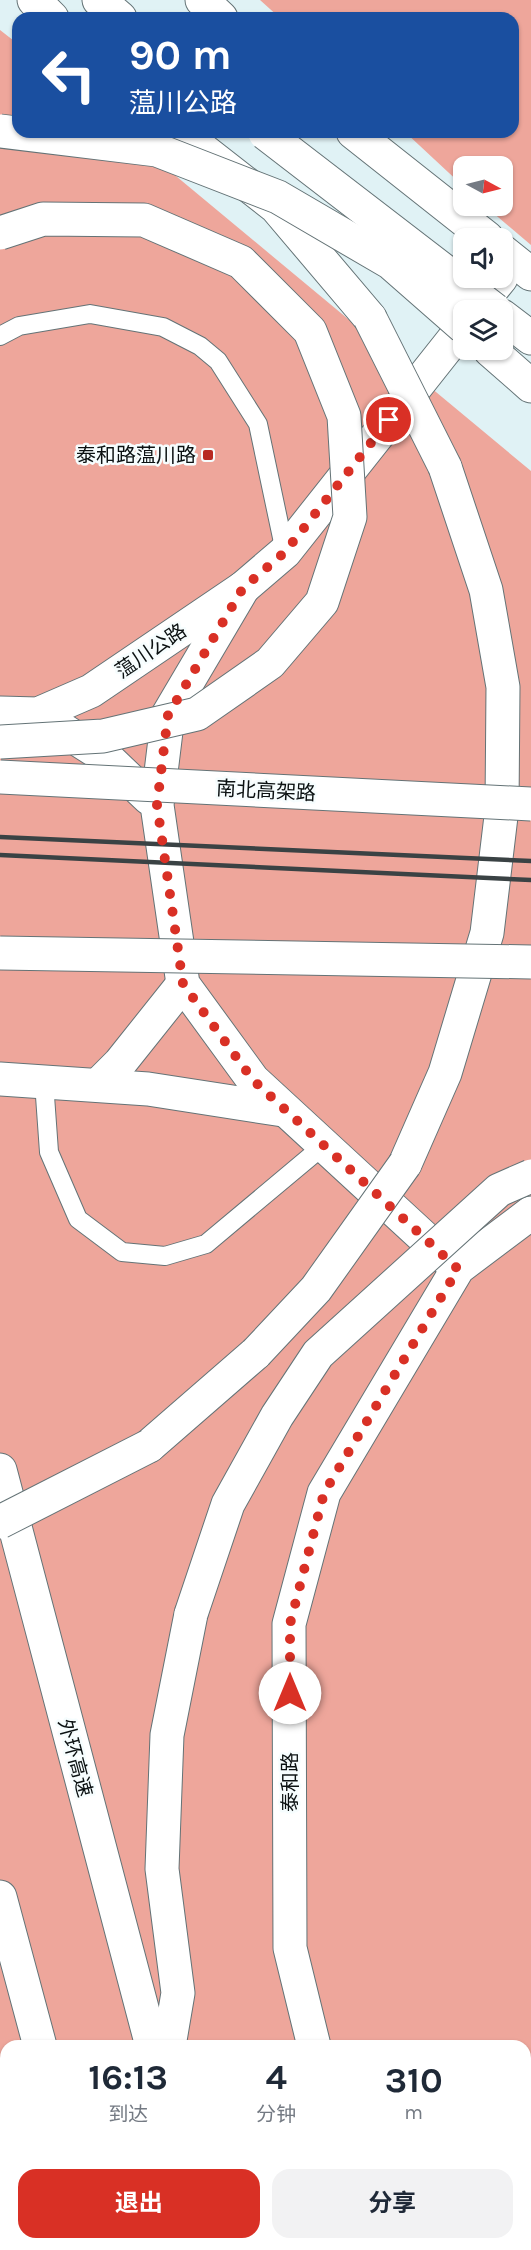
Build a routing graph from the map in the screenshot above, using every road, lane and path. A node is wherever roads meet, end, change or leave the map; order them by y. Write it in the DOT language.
graph roads {
  1 [pos="34,0"];
  2 [pos="99,0"];
  3 [pos="202,0"];
  4 [pos="46,12"];
  5 [pos="113,12"];
  6 [pos="215,12"];
  7 [pos="58,138"];
  8 [pos="188,138"];
  9 [pos="273,138"];
  10 [pos="361,138"];
  11 [pos="474,228"];
  12 [pos="0,233"];
  13 [pos="493,288"];
  14 [pos="482,300"];
  15 [pos="483,300"];
  16 [pos="453,317"];
  17 [pos="513,324"];
  18 [pos="0,336"];
  19 [pos="531,338"];
  20 [pos="453,340"];
  21 [pos="501,360"];
  22 [pos="531,386"];
  23 [pos="285,552"];
  24 [pos="243,588"];
  25 [pos="0,713"];
  26 [pos="38,714"];
  27 [pos="0,742"];
  28 [pos="0,777"];
  29 [pos="531,804"];
  30 [pos="157,805"];
  31 [pos="0,938"];
  32 [pos="0,953"];
  33 [pos="531,962"];
  34 [pos="183,984"];
  35 [pos="0,1079"];
  36 [pos="44,1082"];
  37 [pos="98,1085"];
  38 [pos="283,1110"];
  39 [pos="323,1146"];
  40 [pos="531,1176"];
  41 [pos="531,1213"];
  42 [pos="458,1269"];
  43 [pos="0,1470"];
  44 [pos="0,1522"];
  45 [pos="0,1897"];
  46 [pos="38,2040"];
  47 [pos="150,2040"];
  48 [pos="170,2040"];
  49 [pos="313,2040"];
  1 -- 4 [label="main road"];
  2 -- 5 [label="main road"];
  3 -- 6 [label="main road"];
  7 -- 16 [label="main road, bridge"];
  8 -- 44 [label="main road, bridge"];
  9 -- 14 [label="main road, bridge"];
  10 -- 11 [label="main road"];
  12 -- 27 [label="main road, bridge"];
  13 -- 15 [label="main road"];
  17 -- 19 [label="main road"];
  18 -- 23 [label="lane"];
  20 -- 23 [label="main road, 蕰川公路"];
  21 -- 22 [label="main road"];
  23 -- 24 [label="main road, 蕰川公路"];
  24 -- 26 [label="main road, 蕰川公路"];
  24 -- 30 [label="main road"];
  25 -- 26 [label="main road, 蕰川公路"];
  26 -- 30 [label="main road"];
  28 -- 29 [label="main road, 南北高架路, bridge"];
  30 -- 34 [label="main road"];
  31 -- 33 [label="main road, bridge"];
  32 -- 33 [label="main road, bridge"];
  34 -- 37 [label="main road"];
  34 -- 38 [label="main road"];
  35 -- 36 [label="main road"];
  36 -- 37 [label="main road"];
  36 -- 39 [label="lane"];
  37 -- 38 [label="main road"];
  38 -- 39 [label="main road"];
  39 -- 42 [label="main road"];
  40 -- 48 [label="main road, bridge"];
  41 -- 42 [label="main road"];
  42 -- 49 [label="main road, 泰和路"];
  43 -- 47 [label="main road, 外环高速"];
  45 -- 46 [label="main road"];
}
